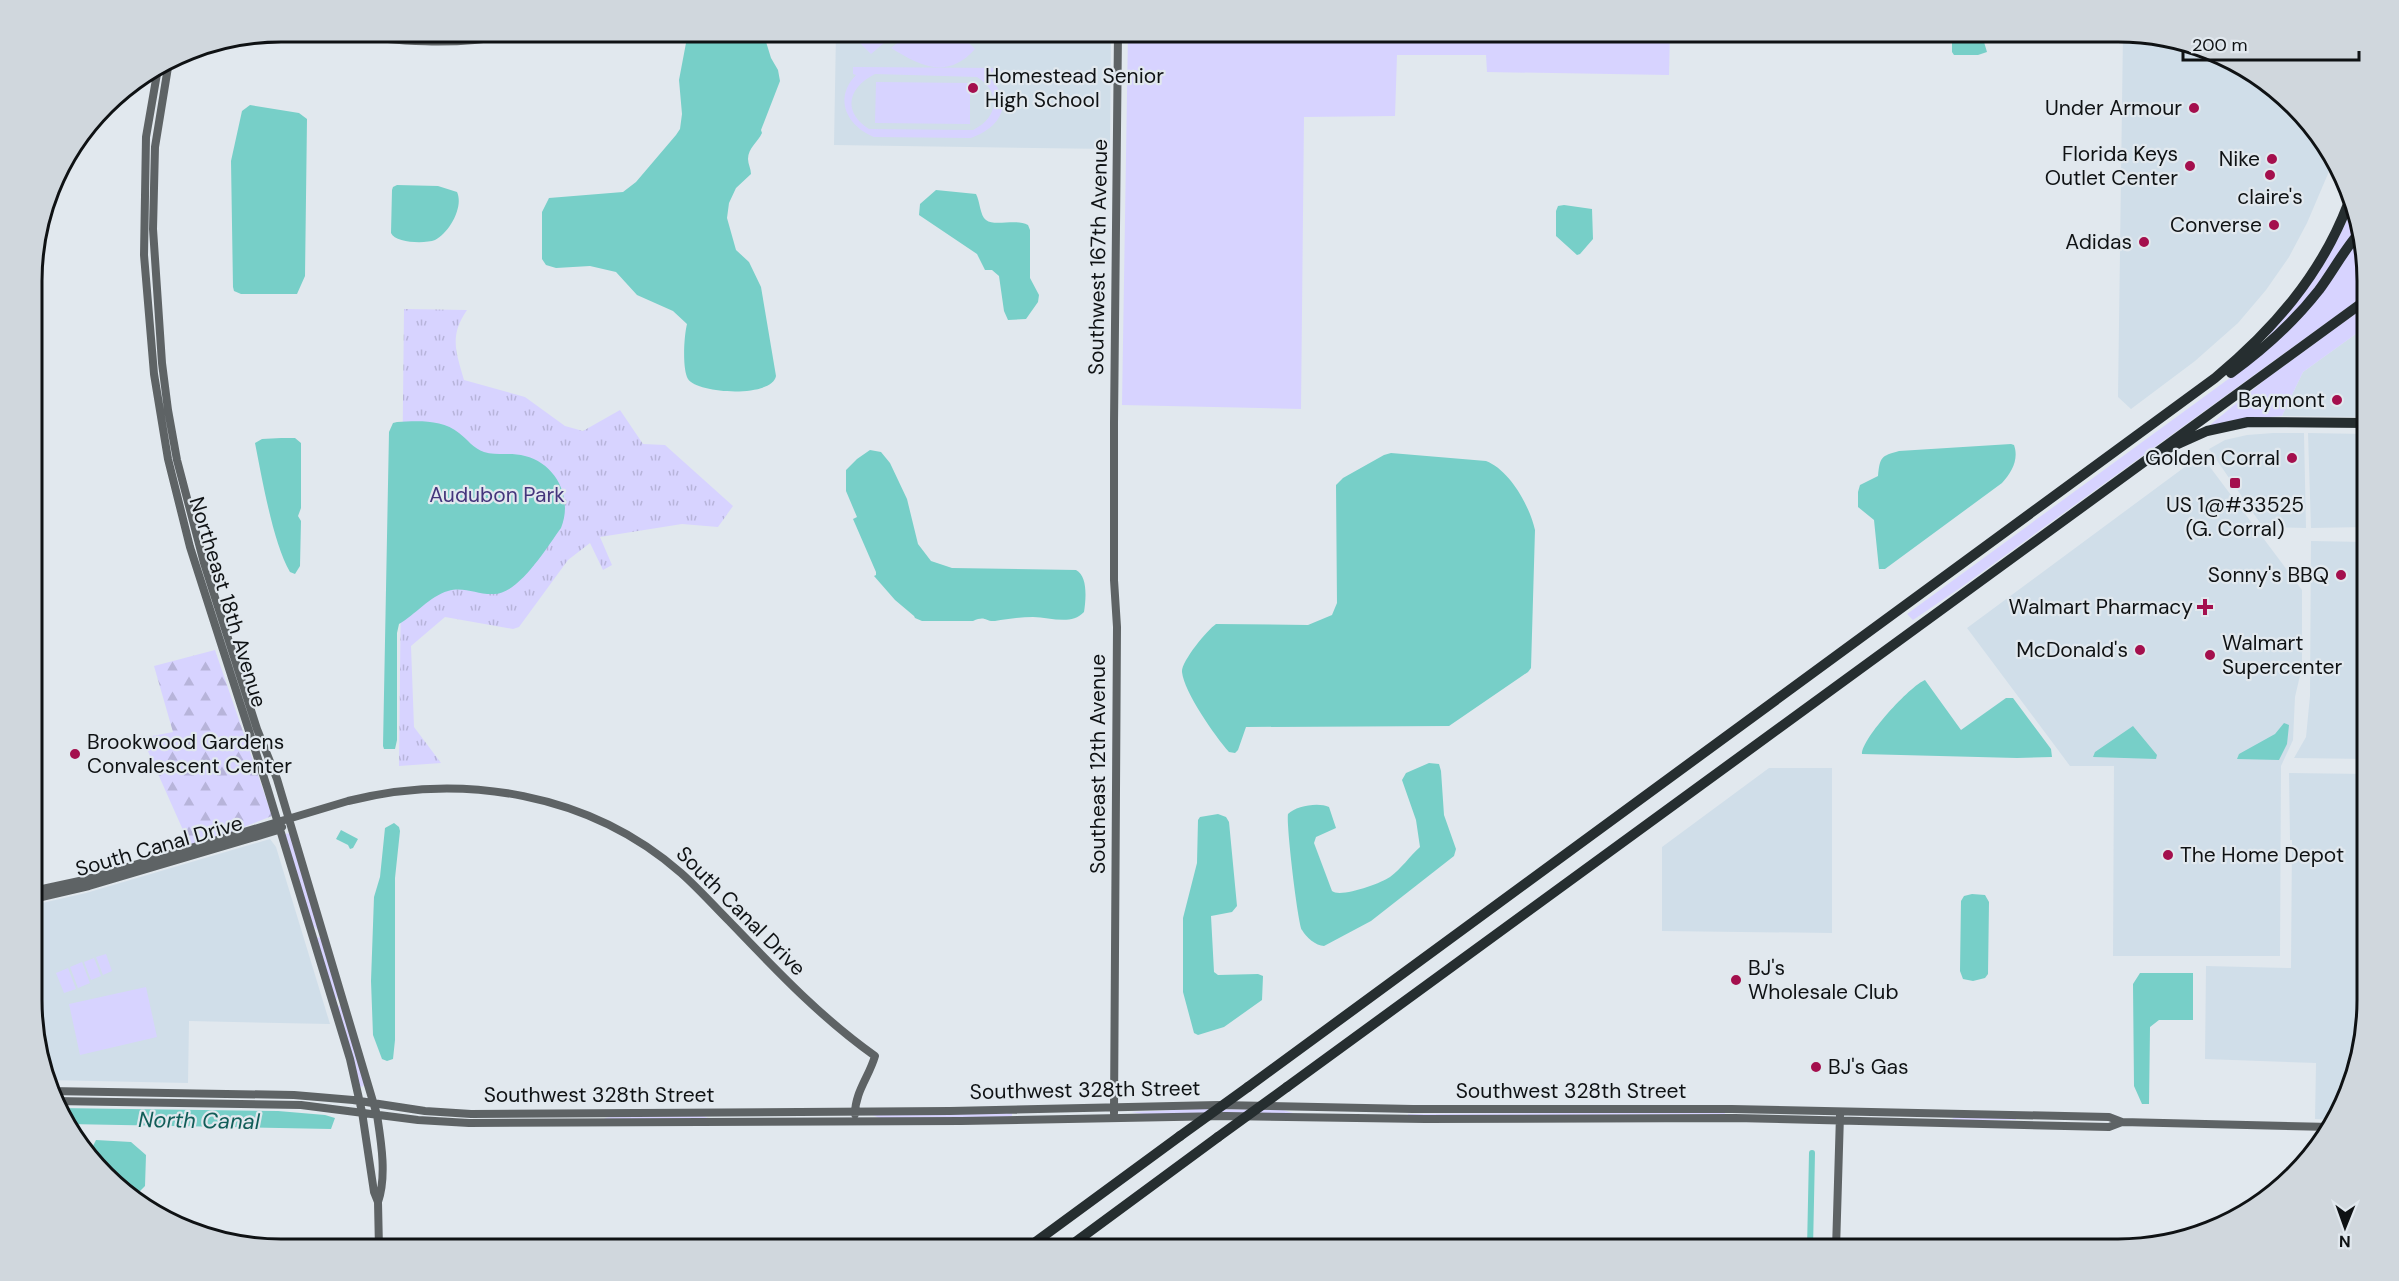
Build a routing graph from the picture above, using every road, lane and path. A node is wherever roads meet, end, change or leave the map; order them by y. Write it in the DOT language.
graph roads {
  1 [pos="1118,42"];
  2 [pos="167,71"];
  3 [pos="157,77"];
  4 [pos="2346,209"];
  5 [pos="2353,240"];
  6 [pos="2357,306"];
  7 [pos="2190,397"];
  8 [pos="1114,411"];
  9 [pos="2357,424"];
  10 [pos="2152,454"];
  11 [pos="289,818"];
  12 [pos="279,826"];
  13 [pos="42,889"];
  14 [pos="42,897"];
  15 [pos="310,930"];
  16 [pos="325,936"];
  17 [pos="342,992"];
  18 [pos="334,1008"];
  19 [pos="60,1091"];
  20 [pos="190,1093"];
  21 [pos="65,1101"];
  22 [pos="360,1101"];
  23 [pos="184,1103"];
  24 [pos="374,1104"];
  25 [pos="1114,1108"];
  26 [pos="1840,1111"];
  27 [pos="362,1112"];
  28 [pos="855,1112"];
  29 [pos="377,1115"];
  30 [pos="1114,1118"];
  31 [pos="1840,1121"];
  32 [pos="855,1122"];
  33 [pos="2122,1122"];
  34 [pos="2321,1127"];
  35 [pos="366,1136"];
  36 [pos="380,1136"];
  37 [pos="378,1202"];
  38 [pos="379,1239"];
  39 [pos="1040,1239"];
  40 [pos="1080,1239"];
  41 [pos="1836,1239"];
  1 -- 8 [label="street, Southwest 167th Avenue"];
  2 -- 11 [label="street, Northeast 18th Avenue"];
  3 -- 12 [label="street, Northeast 18th Avenue"];
  4 -- 7 [label="highway"];
  5 -- 7 [label="highway"];
  6 -- 10 [label="highway"];
  7 -- 39 [label="highway, bridge"];
  8 -- 25 [label="street, Southeast 12th Avenue"];
  9 -- 10 [label="highway"];
  10 -- 40 [label="highway, bridge"];
  11 -- 12 [label="street, South Canal Drive"];
  11 -- 16 [label="street, Northeast 18th Avenue"];
  11 -- 28 [label="street, South Canal Drive"];
  12 -- 13 [label="street, South Canal Drive"];
  12 -- 14 [label="street, South Canal Drive"];
  12 -- 15 [label="street, Northeast 18th Avenue"];
  15 -- 16 [label="street"];
  15 -- 18 [label="street, Northeast 18th Avenue"];
  16 -- 17 [label="street, Northeast 18th Avenue"];
  17 -- 18 [label="street"];
  17 -- 24 [label="street, Northeast 18th Avenue"];
  18 -- 22 [label="street, Northeast 18th Avenue"];
  19 -- 20 [label="street, Southwest 328th Street"];
  20 -- 22 [label="street, Southwest 328th Street"];
  20 -- 23 [label="street"];
  21 -- 23 [label="street, Southwest 328th Street"];
  22 -- 24 [label="street, Southwest 328th Street"];
  22 -- 27 [label="street, Northeast 18th Avenue"];
  23 -- 27 [label="street, Southwest 328th Street"];
  24 -- 28 [label="street, Southwest 328th Street"];
  24 -- 29 [label="street, Northeast 18th Avenue"];
  25 -- 26 [label="street, Southwest 328th Street"];
  25 -- 28 [label="street, Southwest 328th Street"];
  25 -- 30 [label="street, Southeast 12th Avenue"];
  26 -- 31 [label="street"];
  26 -- 33 [label="street, Southwest 328th Street"];
  27 -- 29 [label="street, Southwest 328th Street"];
  27 -- 35 [label="street, Northeast 18th Avenue"];
  28 -- 32 [label="street"];
  29 -- 32 [label="street, Southwest 328th Street"];
  29 -- 36 [label="street, Northeast 18th Avenue"];
  30 -- 31 [label="street, Southwest 328th Street"];
  30 -- 32 [label="street, Southwest 328th Street"];
  31 -- 33 [label="street, Southwest 328th Street"];
  31 -- 41 [label="street"];
  33 -- 34 [label="street, Southwest 328th Street"];
  35 -- 36 [label="street"];
  35 -- 37 [label="street, Northeast 18th Avenue"];
  36 -- 37 [label="street, Northeast 18th Avenue"];
  37 -- 38 [label="street, Northeast 18th Avenue"];
}
